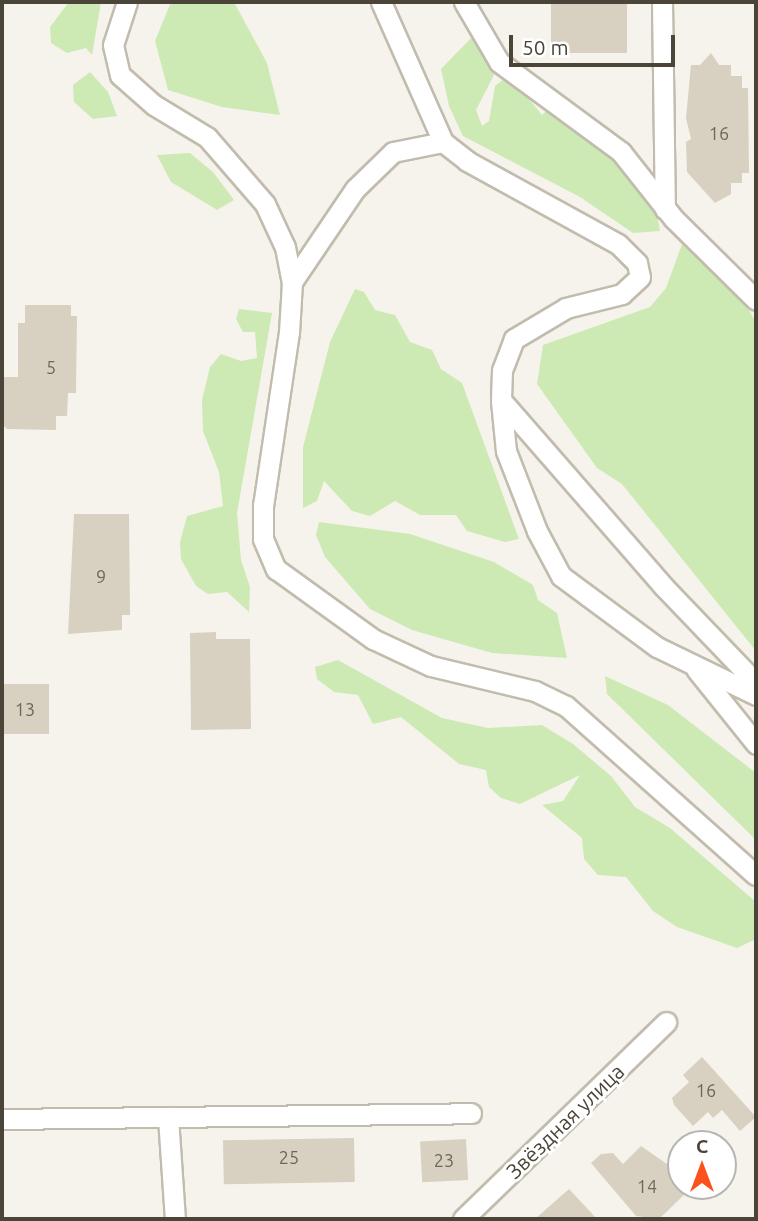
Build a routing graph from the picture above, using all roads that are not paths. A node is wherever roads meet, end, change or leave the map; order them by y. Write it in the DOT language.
graph roads {
  1 [pos="127,2"];
  2 [pos="381,2"];
  3 [pos="464,2"];
  4 [pos="662,2"];
  5 [pos="443,142"];
  6 [pos="665,209"];
  7 [pos="292,282"];
  8 [pos="756,300"];
  9 [pos="501,400"];
  10 [pos="692,664"];
  11 [pos="756,683"];
  12 [pos="756,695"];
  13 [pos="756,744"];
  14 [pos="756,875"];
  15 [pos="666,1022"];
  16 [pos="471,1113"];
  17 [pos="168,1117"];
  18 [pos="2,1119"];
  19 [pos="175,1219"];
  20 [pos="463,1219"];
  1 -- 7 [label="street"];
  2 -- 5 [label="street"];
  3 -- 6 [label="street"];
  4 -- 6 [label="street"];
  5 -- 7 [label="street"];
  5 -- 9 [label="street"];
  6 -- 8 [label="street"];
  7 -- 14 [label="street"];
  9 -- 10 [label="street"];
  9 -- 11 [label="street"];
  10 -- 12 [label="street"];
  10 -- 13 [label="street"];
  15 -- 20 [label="street, Звёздная улица"];
  16 -- 17 [label="street"];
  17 -- 18 [label="street"];
  17 -- 19 [label="street"];
}
